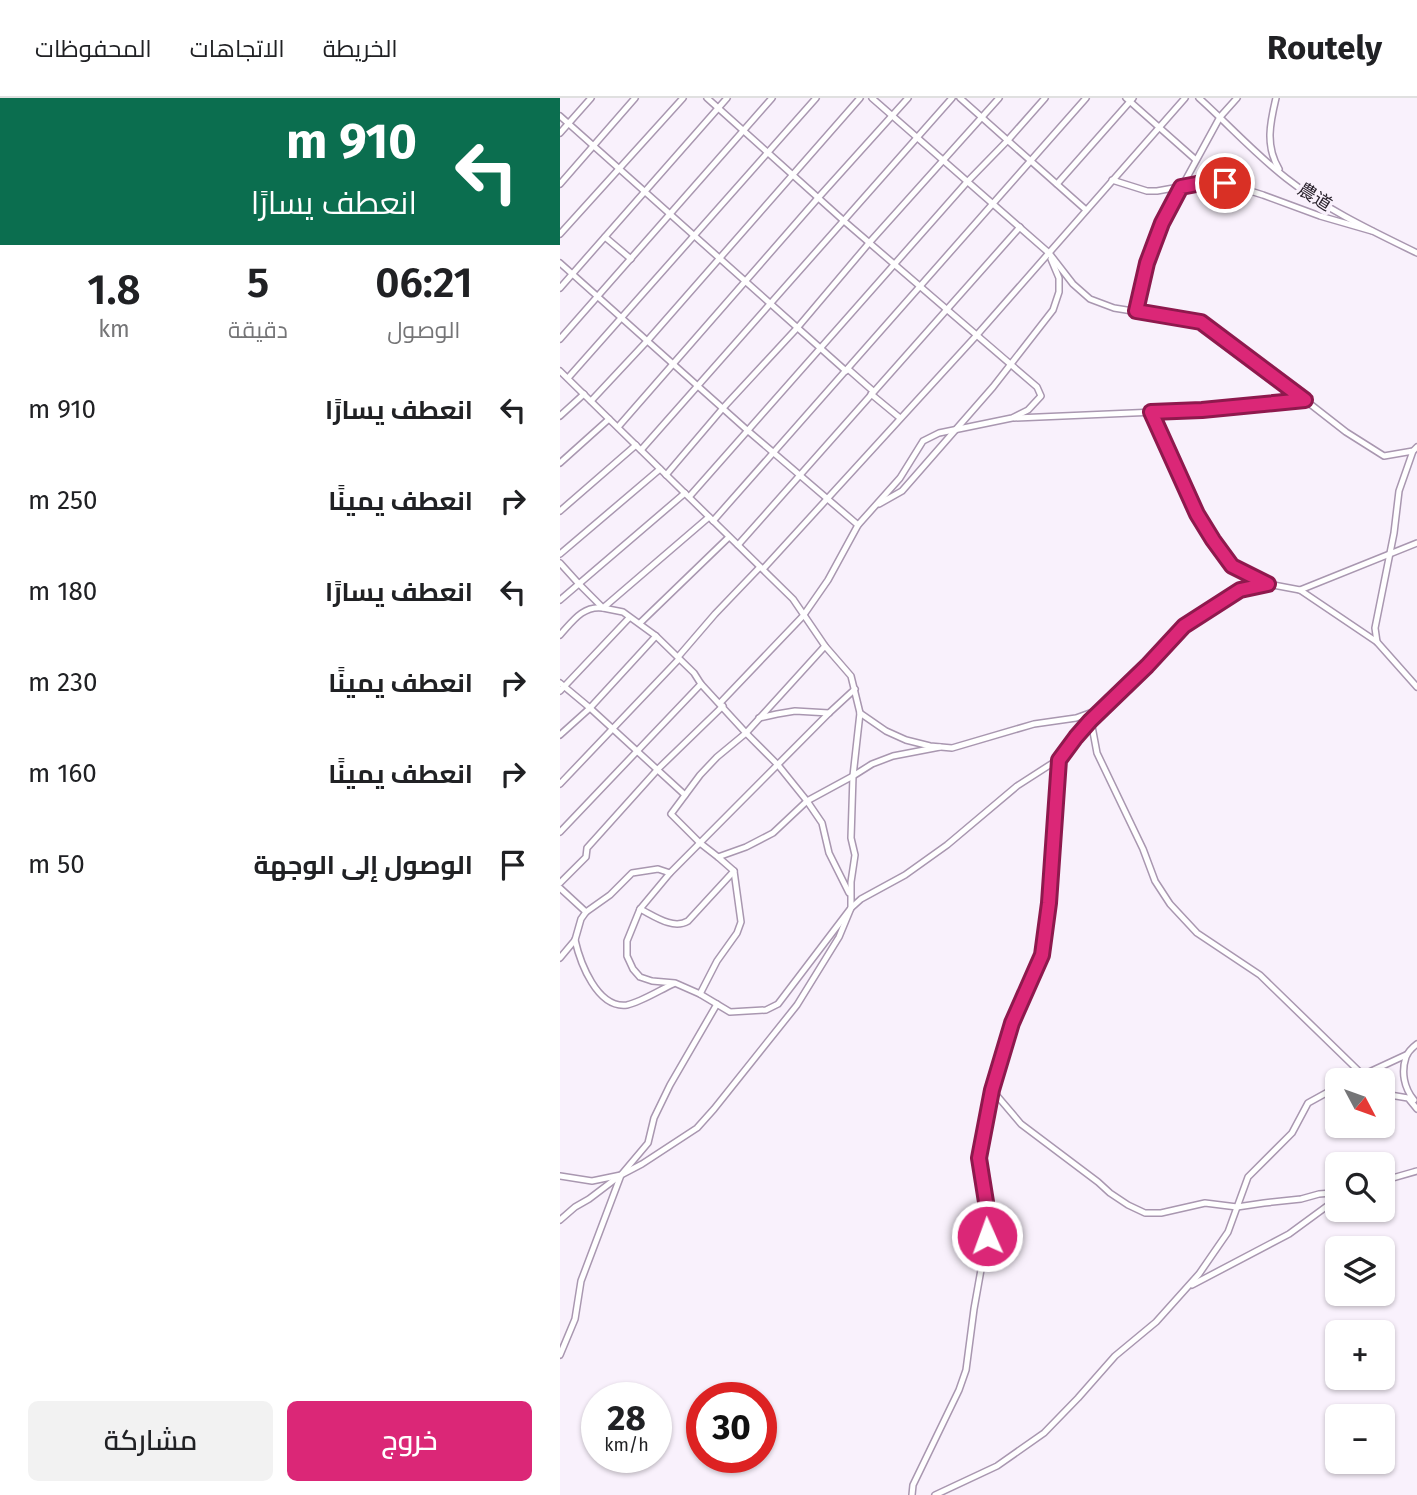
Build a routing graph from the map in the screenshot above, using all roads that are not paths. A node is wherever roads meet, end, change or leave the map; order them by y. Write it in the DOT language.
graph roads {
  1 [pos="591,98"];
  2 [pos="635,98"];
  3 [pos="683,98"];
  4 [pos="707,98"];
  5 [pos="727,98"];
  6 [pos="772,98"];
  7 [pos="816,98"];
  8 [pos="860,98"];
  9 [pos="872,98"];
  10 [pos="908,98"];
  11 [pos="952,98"];
  12 [pos="960,98"];
  13 [pos="999,98"];
  14 [pos="1045,98"];
  15 [pos="1086,98"];
  16 [pos="1185,98"];
  17 [pos="1199,98"];
  18 [pos="1237,98"];
  19 [pos="1276,98"];
  20 [pos="1130,99"];
  21 [pos="718,108"];
  22 [pos="560,116"];
  23 [pos="892,116"];
  24 [pos="982,117"];
  25 [pos="1220,117"];
  26 [pos="568,123"];
  27 [pos="1159,127"];
  28 [pos="743,131"];
  29 [pos="560,133"];
  30 [pos="917,137"];
  31 [pos="1008,140"];
  32 [pos="594,146"];
  33 [pos="767,153"];
  34 [pos="1196,160"];
  35 [pos="944,161"];
  36 [pos="1031,161"];
  37 [pos="619,168"];
  38 [pos="793,175"];
  39 [pos="1285,177"];
  40 [pos="1112,180"];
  41 [pos="967,182"];
  42 [pos="560,184"];
  43 [pos="1057,184"];
  44 [pos="1181,187"];
  45 [pos="645,191"];
  46 [pos="818,198"];
  47 [pos="993,204"];
  48 [pos="1086,210"];
  49 [pos="670,214"];
  50 [pos="844,221"];
  51 [pos="1020,227"];
  52 [pos="1372,232"];
  53 [pos="560,234"];
  54 [pos="694,236"];
  55 [pos="605,237"];
  56 [pos="869,243"];
  57 [pos="1049,253"];
  58 [pos="1417,253"];
  59 [pos="631,258"];
  60 [pos="720,258"];
  61 [pos="560,263"];
  62 [pos="896,264"];
  63 [pos="572,274"];
  64 [pos="746,282"];
  65 [pos="920,287"];
  66 [pos="560,288"];
  67 [pos="598,296"];
  68 [pos="771,303"];
  69 [pos="947,310"];
  70 [pos="1136,311"];
  71 [pos="622,318"];
  72 [pos="797,327"];
  73 [pos="976,336"];
  74 [pos="560,339"];
  75 [pos="648,340"];
  76 [pos="821,348"];
  77 [pos="674,363"];
  78 [pos="1011,365"];
  79 [pos="847,370"];
  80 [pos="560,371"];
  81 [pos="568,378"];
  82 [pos="699,385"];
  83 [pos="872,392"];
  84 [pos="584,394"];
  85 [pos="1305,400"];
  86 [pos="591,401"];
  87 [pos="723,408"];
  88 [pos="1151,412"];
  89 [pos="560,416"];
  90 [pos="900,418"];
  91 [pos="1012,418"];
  92 [pos="609,419"];
  93 [pos="618,427"];
  94 [pos="747,430"];
  95 [pos="956,430"];
  96 [pos="638,448"];
  97 [pos="1415,449"];
  98 [pos="775,452"];
  99 [pos="560,463"];
  100 [pos="660,469"];
  101 [pos="666,475"];
  102 [pos="800,475"];
  103 [pos="687,495"];
  104 [pos="828,499"];
  105 [pos="874,508"];
  106 [pos="560,511"];
  107 [pos="711,519"];
  108 [pos="858,526"];
  109 [pos="729,537"];
  110 [pos="1417,543"];
  111 [pos="738,545"];
  112 [pos="1390,552"];
  113 [pos="560,554"];
  114 [pos="560,563"];
  115 [pos="761,568"];
  116 [pos="579,584"];
  117 [pos="1268,584"];
  118 [pos="1300,590"];
  119 [pos="560,600"];
  120 [pos="603,608"];
  121 [pos="803,616"];
  122 [pos="629,618"];
  123 [pos="640,623"];
  124 [pos="560,635"];
  125 [pos="656,636"];
  126 [pos="1377,642"];
  127 [pos="825,646"];
  128 [pos="678,658"];
  129 [pos="701,684"];
  130 [pos="561,687"];
  131 [pos="1417,687"];
  132 [pos="855,689"];
  133 [pos="721,705"];
  134 [pos="590,708"];
  135 [pos="1104,708"];
  136 [pos="829,713"];
  137 [pos="860,713"];
  138 [pos="759,718"];
  139 [pos="1090,721"];
  140 [pos="612,728"];
  141 [pos="746,733"];
  142 [pos="560,735"];
  143 [pos="940,747"];
  144 [pos="637,750"];
  145 [pos="1059,760"];
  146 [pos="778,765"];
  147 [pos="658,769"];
  148 [pos="853,776"];
  149 [pos="560,784"];
  150 [pos="685,795"];
  151 [pos="807,800"];
  152 [pos="560,832"];
  153 [pos="700,843"];
  154 [pos="718,857"];
  155 [pos="734,871"];
  156 [pos="670,873"];
  157 [pos="560,886"];
  158 [pos="850,895"];
  159 [pos="851,908"];
  160 [pos="640,909"];
  161 [pos="586,912"];
  162 [pos="575,940"];
  163 [pos="560,958"];
  164 [pos="675,983"];
  165 [pos="700,994"];
  166 [pos="717,1004"];
  167 [pos="1417,1044"];
  168 [pos="1406,1055"];
  169 [pos="1355,1068"];
  170 [pos="1383,1068"];
  171 [pos="992,1090"];
  172 [pos="1325,1094"];
  173 [pos="1395,1096"];
  174 [pos="1413,1100"];
  175 [pos="1417,1109"];
  176 [pos="1417,1171"];
  177 [pos="560,1175"];
  178 [pos="621,1175"];
  179 [pos="1395,1177"];
  180 [pos="1325,1194"];
  181 [pos="1237,1207"];
  182 [pos="1325,1208"];
  183 [pos="560,1220"];
  184 [pos="1187,1289"];
  185 [pos="560,1355"];
  186 [pos="912,1495"];
  187 [pos="935,1495"];
  1 -- 26 [label="street"];
  2 -- 32 [label="street"];
  3 -- 37 [label="street"];
  4 -- 21 [label="street"];
  5 -- 21 [label="street"];
  6 -- 28 [label="street"];
  7 -- 33 [label="street"];
  8 -- 38 [label="street"];
  9 -- 23 [label="street"];
  10 -- 23 [label="street"];
  11 -- 30 [label="street"];
  12 -- 24 [label="street"];
  13 -- 24 [label="street"];
  14 -- 31 [label="street"];
  15 -- 36 [label="street"];
  16 -- 27 [label="street"];
  17 -- 25 [label="street, 農道"];
  18 -- 25 [label="street"];
  19 -- 39 [label="street"];
  20 -- 27 [label="street"];
  20 -- 43 [label="street"];
  21 -- 28 [label="street"];
  21 -- 45 [label="street"];
  22 -- 26 [label="street"];
  23 -- 30 [label="street"];
  23 -- 46 [label="street"];
  24 -- 31 [label="street"];
  24 -- 35 [label="street"];
  25 -- 34 [label="street"];
  25 -- 39 [label="street, 農道"];
  26 -- 29 [label="street"];
  26 -- 32 [label="street"];
  27 -- 34 [label="street"];
  27 -- 40 [label="street"];
  28 -- 33 [label="street"];
  28 -- 49 [label="street"];
  30 -- 35 [label="street"];
  30 -- 50 [label="street"];
  31 -- 36 [label="street"];
  31 -- 41 [label="street"];
  32 -- 37 [label="street"];
  32 -- 42 [label="street"];
  33 -- 38 [label="street"];
  33 -- 54 [label="street"];
  34 -- 44 [label="street"];
  35 -- 41 [label="street"];
  35 -- 56 [label="street"];
  36 -- 43 [label="street"];
  36 -- 47 [label="street"];
  37 -- 45 [label="street"];
  37 -- 53 [label="street"];
  38 -- 46 [label="street"];
  38 -- 60 [label="street"];
  39 -- 52 [label="street, 農道"];
  40 -- 44 [label="street"];
  40 -- 48 [label="street"];
  41 -- 47 [label="street"];
  41 -- 62 [label="street"];
  43 -- 48 [label="street"];
  44 -- 52 [label="street"];
  44 -- 70 [label="street"];
  45 -- 49 [label="street"];
  45 -- 55 [label="street"];
  46 -- 50 [label="street"];
  46 -- 64 [label="street"];
  47 -- 51 [label="street"];
  47 -- 65 [label="street"];
  48 -- 57 [label="street"];
  49 -- 54 [label="street"];
  49 -- 59 [label="street"];
  50 -- 56 [label="street"];
  50 -- 68 [label="street"];
  51 -- 57 [label="street"];
  51 -- 69 [label="street"];
  52 -- 58 [label="street, 農道"];
  54 -- 60 [label="street"];
  54 -- 71 [label="street"];
  55 -- 59 [label="street"];
  55 -- 63 [label="street"];
  56 -- 62 [label="street"];
  56 -- 72 [label="street"];
  57 -- 70 [label="street"];
  57 -- 73 [label="street"];
  57 -- 78 [label="street"];
  59 -- 67 [label="street"];
  60 -- 64 [label="street"];
  60 -- 75 [label="street"];
  61 -- 63 [label="street"];
  62 -- 65 [label="street"];
  62 -- 76 [label="street"];
  63 -- 66 [label="street"];
  63 -- 67 [label="street"];
  64 -- 68 [label="street"];
  64 -- 77 [label="street"];
  65 -- 69 [label="street"];
  65 -- 79 [label="street"];
  67 -- 71 [label="street"];
  67 -- 74 [label="street"];
  68 -- 72 [label="street"];
  68 -- 82 [label="street"];
  69 -- 73 [label="street"];
  69 -- 83 [label="street"];
  70 -- 85 [label="street"];
  71 -- 75 [label="street"];
  71 -- 81 [label="street"];
  72 -- 76 [label="street"];
  72 -- 87 [label="street"];
  73 -- 78 [label="street"];
  73 -- 90 [label="street"];
  75 -- 77 [label="street"];
  75 -- 86 [label="street"];
  76 -- 79 [label="street"];
  76 -- 94 [label="street"];
  77 -- 82 [label="street"];
  77 -- 93 [label="street"];
  78 -- 91 [label="street"];
  78 -- 95 [label="street"];
  79 -- 83 [label="street"];
  79 -- 98 [label="street"];
  80 -- 81 [label="street"];
  81 -- 84 [label="street"];
  82 -- 87 [label="street"];
  82 -- 96 [label="street"];
  83 -- 90 [label="street"];
  83 -- 102 [label="street"];
  84 -- 86 [label="street"];
  84 -- 89 [label="street"];
  85 -- 88 [label="street"];
  85 -- 97 [label="street"];
  86 -- 92 [label="street"];
  87 -- 94 [label="street"];
  87 -- 101 [label="street"];
  88 -- 91 [label="street"];
  88 -- 117 [label="street"];
  90 -- 104 [label="street"];
  91 -- 95 [label="street"];
  92 -- 93 [label="street"];
  92 -- 99 [label="street"];
  93 -- 96 [label="street"];
  94 -- 98 [label="street"];
  94 -- 103 [label="street"];
  95 -- 105 [label="street"];
  95 -- 105 [label="street"];
  96 -- 100 [label="street"];
  96 -- 106 [label="street"];
  97 -- 112 [label="street"];
  98 -- 102 [label="street"];
  98 -- 107 [label="street"];
  100 -- 101 [label="street"];
  100 -- 113 [label="street"];
  101 -- 103 [label="street"];
  102 -- 104 [label="street"];
  102 -- 111 [label="street"];
  103 -- 107 [label="street"];
  103 -- 116 [label="street"];
  104 -- 108 [label="street"];
  104 -- 115 [label="street"];
  105 -- 108 [label="street"];
  107 -- 109 [label="street"];
  107 -- 120 [label="street"];
  108 -- 121 [label="street"];
  109 -- 111 [label="street"];
  109 -- 123 [label="street"];
  110 -- 112 [label="street"];
  111 -- 115 [label="street"];
  112 -- 118 [label="street"];
  112 -- 126 [label="street"];
  114 -- 116 [label="street"];
  115 -- 121 [label="street"];
  115 -- 128 [label="street"];
  116 -- 119 [label="street"];
  116 -- 120 [label="street"];
  117 -- 118 [label="street"];
  117 -- 135 [label="street"];
  118 -- 126 [label="street"];
  120 -- 122 [label="street"];
  120 -- 124 [label="street"];
  121 -- 127 [label="street"];
  121 -- 133 [label="street"];
  122 -- 123 [label="street"];
  122 -- 130 [label="street"];
  123 -- 125 [label="street"];
  125 -- 128 [label="street"];
  125 -- 134 [label="street"];
  126 -- 131 [label="street"];
  127 -- 132 [label="street"];
  127 -- 138 [label="street"];
  128 -- 129 [label="street"];
  128 -- 140 [label="street"];
  129 -- 133 [label="street"];
  129 -- 144 [label="street"];
  130 -- 134 [label="street"];
  132 -- 136 [label="street"];
  132 -- 137 [label="street"];
  133 -- 141 [label="street"];
  133 -- 147 [label="street"];
  134 -- 140 [label="street"];
  134 -- 142 [label="street"];
  135 -- 139 [label="street"];
  135 -- 143 [label="street"];
  136 -- 138 [label="street"];
  136 -- 146 [label="street"];
  137 -- 143 [label="street"];
  137 -- 148 [label="street"];
  138 -- 141 [label="street"];
  139 -- 145 [label="street"];
  139 -- 169 [label="street"];
  140 -- 144 [label="street"];
  140 -- 149 [label="street"];
  141 -- 146 [label="street"];
  141 -- 150 [label="street"];
  143 -- 148 [label="street"];
  144 -- 147 [label="street"];
  144 -- 152 [label="street"];
  145 -- 159 [label="street"];
  145 -- 171 [label="street"];
  146 -- 151 [label="street"];
  146 -- 153 [label="street"];
  147 -- 150 [label="street"];
  147 -- 157 [label="street"];
  148 -- 151 [label="street"];
  148 -- 158 [label="street"];
  150 -- 153 [label="street"];
  151 -- 154 [label="street"];
  151 -- 158 [label="street"];
  153 -- 154 [label="street"];
  153 -- 156 [label="street"];
  154 -- 155 [label="street"];
  155 -- 160 [label="street"];
  155 -- 165 [label="street"];
  156 -- 160 [label="street"];
  156 -- 161 [label="street"];
  157 -- 161 [label="street"];
  158 -- 159 [label="street"];
  159 -- 166 [label="street"];
  159 -- 178 [label="street"];
  160 -- 164 [label="street"];
  161 -- 162 [label="street"];
  162 -- 163 [label="street"];
  162 -- 164 [label="street"];
  164 -- 165 [label="street"];
  165 -- 166 [label="street"];
  166 -- 178 [label="street"];
  167 -- 168 [label="street"];
  168 -- 170 [label="street"];
  168 -- 174 [label="street"];
  171 -- 181 [label="street"];
  171 -- 186 [label="street"];
  172 -- 181 [label="street"];
  173 -- 174 [label="street"];
  174 -- 175 [label="street"];
  176 -- 179 [label="street"];
  177 -- 178 [label="street"];
  178 -- 183 [label="street"];
  178 -- 185 [label="street"];
  180 -- 181 [label="street"];
  181 -- 184 [label="street"];
  182 -- 184 [label="street"];
  184 -- 187 [label="street"];
}
